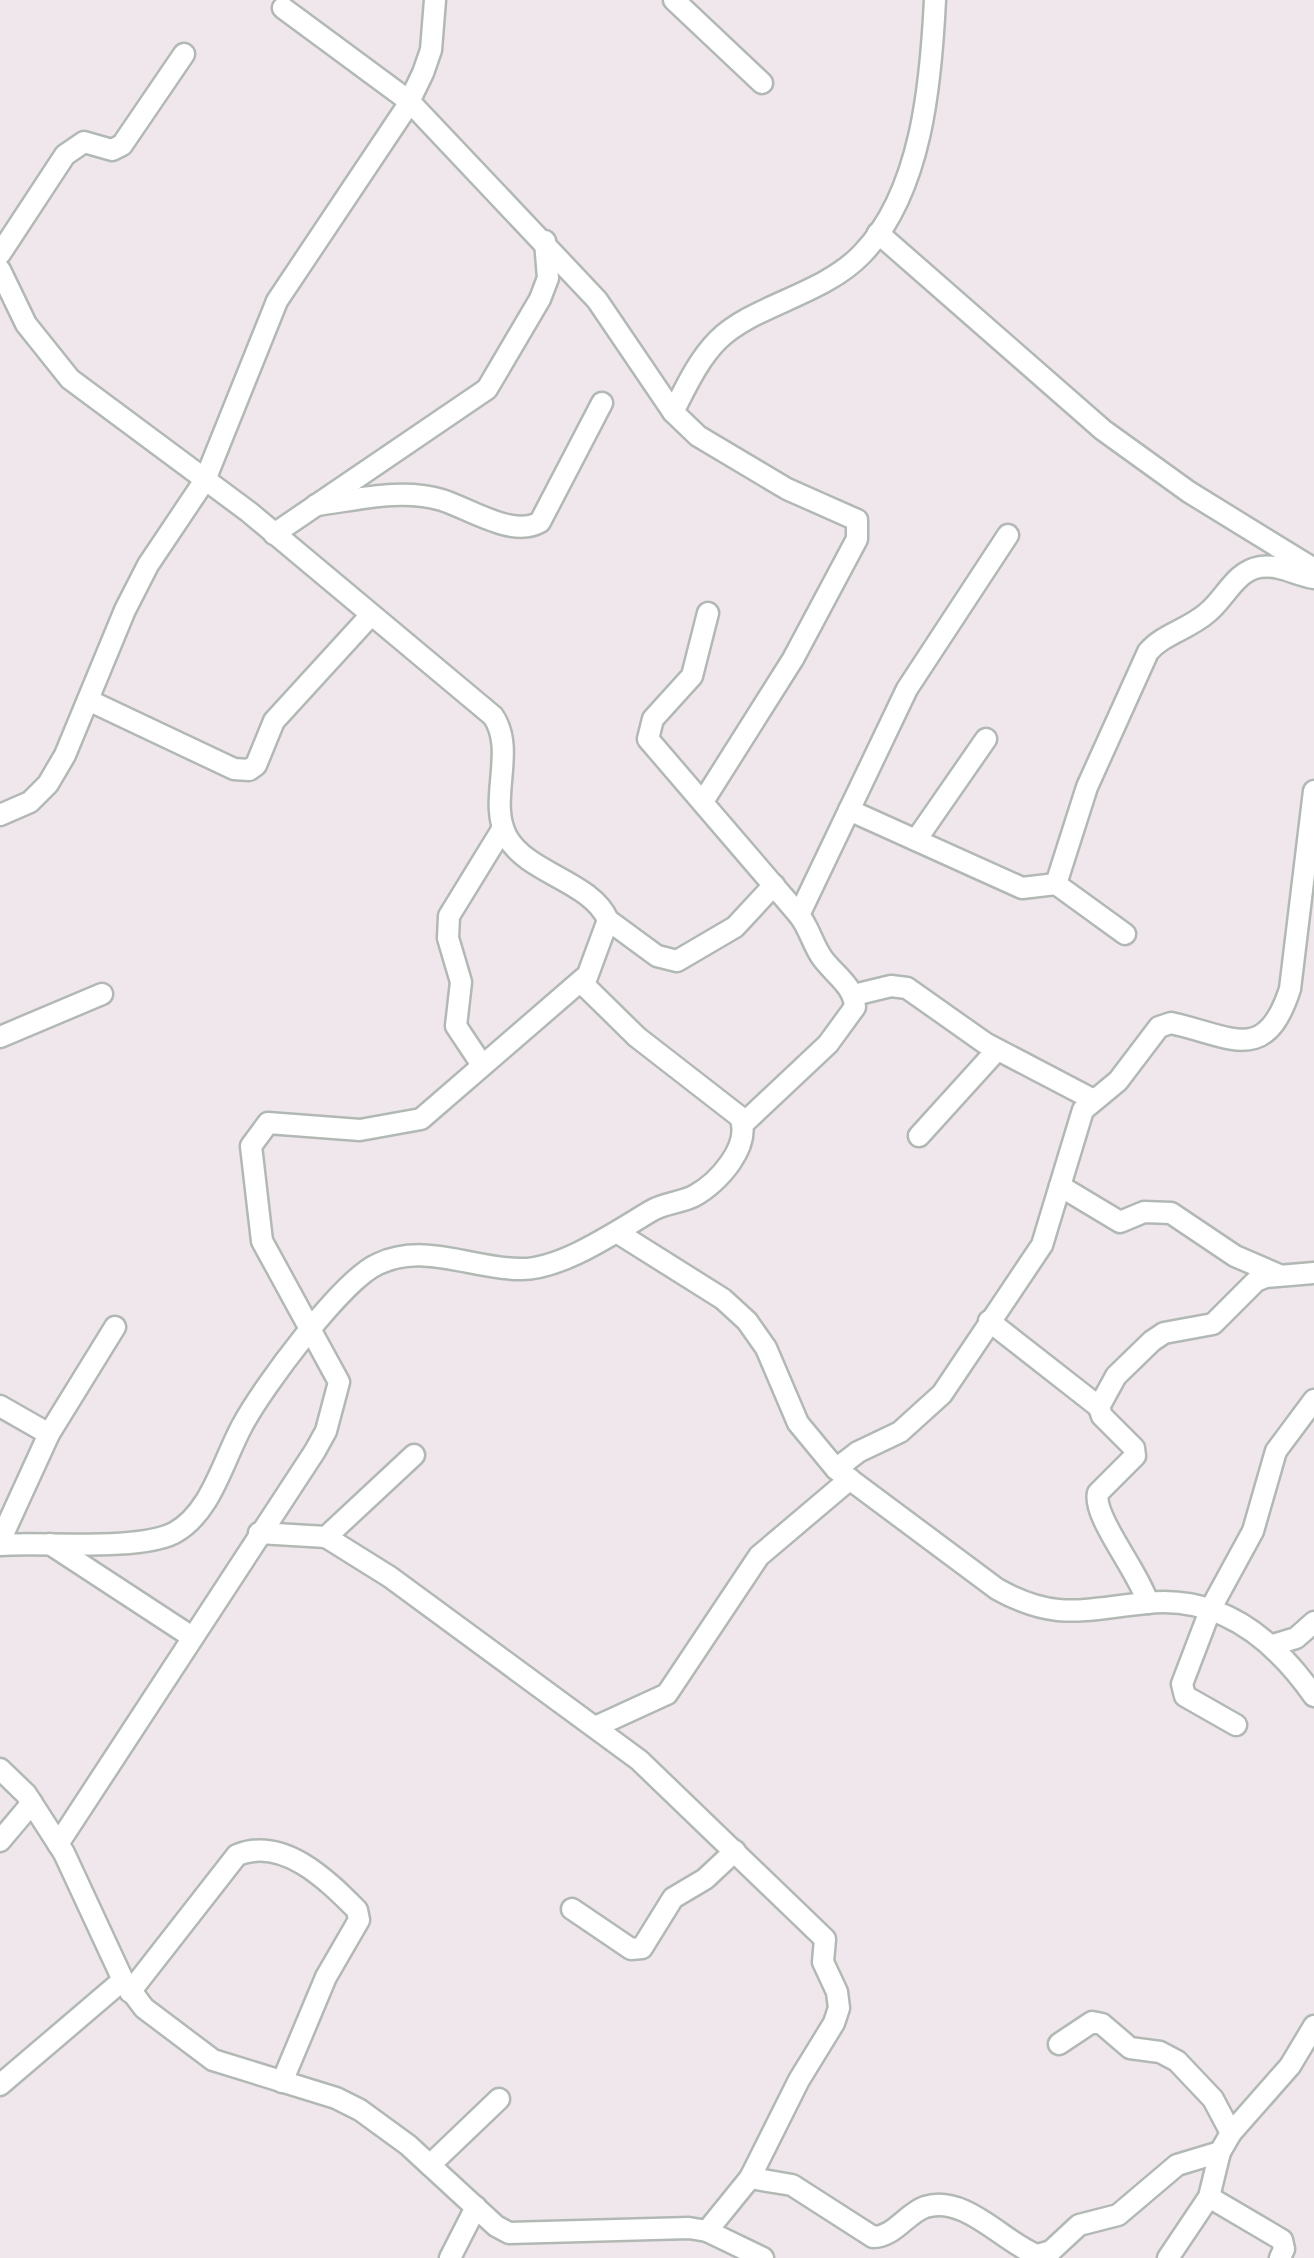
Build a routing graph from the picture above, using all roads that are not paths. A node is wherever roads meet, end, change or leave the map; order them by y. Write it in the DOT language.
graph roads {
  1 [pos="435,0"];
  2 [pos="674,0"];
  3 [pos="935,0"];
  4 [pos="283,8"];
  5 [pos="184,54"];
  6 [pos="762,83"];
  7 [pos="410,100"];
  8 [pos="878,233"];
  9 [pos="545,241"];
  10 [pos="0,254"];
  11 [pos="0,270"];
  12 [pos="602,403"];
  13 [pos="672,412"];
  14 [pos="205,480"];
  15 [pos="314,505"];
  16 [pos="274,534"];
  17 [pos="1008,535"];
  18 [pos="1314,570"];
  19 [pos="1314,578"];
  20 [pos="708,613"];
  21 [pos="370,616"];
  22 [pos="88,700"];
  23 [pos="986,740"];
  24 [pos="1314,791"];
  25 [pos="704,800"];
  26 [pos="849,810"];
  27 [pos="0,816"];
  28 [pos="503,828"];
  29 [pos="916,840"];
  30 [pos="1056,884"];
  31 [pos="774,885"];
  32 [pos="799,915"];
  33 [pos="608,920"];
  34 [pos="1125,934"];
  35 [pos="584,978"];
  36 [pos="102,994"];
  37 [pos="854,996"];
  38 [pos="0,1037"];
  39 [pos="996,1050"];
  40 [pos="482,1065"];
  41 [pos="1092,1100"];
  42 [pos="743,1124"];
  43 [pos="919,1136"];
  44 [pos="1060,1186"];
  45 [pos="618,1233"];
  46 [pos="1314,1273"];
  47 [pos="1278,1275"];
  48 [pos="990,1321"];
  49 [pos="116,1326"];
  50 [pos="309,1333"];
  51 [pos="1314,1400"];
  52 [pos="0,1406"];
  53 [pos="1099,1407"];
  54 [pos="49,1434"];
  55 [pos="414,1455"];
  56 [pos="843,1474"];
  57 [pos="260,1533"];
  58 [pos="326,1537"];
  59 [pos="0,1543"];
  60 [pos="49,1543"];
  61 [pos="1148,1602"];
  62 [pos="1211,1608"];
  63 [pos="1314,1622"];
  64 [pos="192,1637"];
  65 [pos="1305,1641"];
  66 [pos="1273,1645"];
  67 [pos="1314,1696"];
  68 [pos="1236,1724"];
  69 [pos="595,1727"];
  70 [pos="0,1769"];
  71 [pos="32,1802"];
  72 [pos="0,1841"];
  73 [pos="58,1844"];
  74 [pos="734,1851"];
  75 [pos="572,1909"];
  76 [pos="126,1986"];
  77 [pos="1314,2026"];
  78 [pos="1059,2044"];
  79 [pos="282,2082"];
  80 [pos="0,2085"];
  81 [pos="499,2098"];
  82 [pos="1231,2133"];
  83 [pos="1220,2152"];
  84 [pos="430,2165"];
  85 [pos="750,2178"];
  86 [pos="1209,2197"];
  87 [pos="476,2207"];
  88 [pos="708,2231"];
  89 [pos="450,2258"];
  90 [pos="763,2258"];
  91 [pos="1168,2258"];
  92 [pos="1280,2258"];
  1 -- 7 [label="street"];
  2 -- 6 [label="street"];
  3 -- 8 [label="street"];
  4 -- 7 [label="street"];
  5 -- 10 [label="street"];
  7 -- 9 [label="street"];
  7 -- 14 [label="street"];
  8 -- 13 [label="street"];
  8 -- 18 [label="street"];
  9 -- 13 [label="street"];
  9 -- 15 [label="street"];
  11 -- 14 [label="street"];
  12 -- 15 [label="street"];
  13 -- 25 [label="street"];
  14 -- 16 [label="street"];
  14 -- 22 [label="street"];
  15 -- 16 [label="street"];
  16 -- 21 [label="street"];
  17 -- 26 [label="street"];
  19 -- 30 [label="street"];
  20 -- 25 [label="street"];
  21 -- 22 [label="street"];
  21 -- 28 [label="street"];
  22 -- 27 [label="street"];
  23 -- 29 [label="street"];
  24 -- 41 [label="street"];
  25 -- 31 [label="street"];
  26 -- 29 [label="street"];
  26 -- 32 [label="street"];
  28 -- 33 [label="street"];
  28 -- 40 [label="street"];
  29 -- 30 [label="street"];
  30 -- 34 [label="street"];
  31 -- 32 [label="street"];
  31 -- 33 [label="street"];
  32 -- 37 [label="street"];
  33 -- 35 [label="street"];
  35 -- 40 [label="street"];
  35 -- 42 [label="street"];
  36 -- 38 [label="street"];
  37 -- 39 [label="street"];
  37 -- 42 [label="street"];
  39 -- 41 [label="street"];
  39 -- 43 [label="street"];
  40 -- 50 [label="street"];
  41 -- 44 [label="street"];
  42 -- 45 [label="street"];
  44 -- 47 [label="street"];
  44 -- 48 [label="street"];
  45 -- 50 [label="street"];
  45 -- 56 [label="street"];
  46 -- 47 [label="street"];
  47 -- 53 [label="street"];
  48 -- 53 [label="street"];
  48 -- 56 [label="street"];
  49 -- 54 [label="street"];
  50 -- 57 [label="street"];
  50 -- 60 [label="street"];
  51 -- 62 [label="street"];
  52 -- 54 [label="street"];
  53 -- 61 [label="street"];
  54 -- 59 [label="street"];
  55 -- 58 [label="street"];
  56 -- 61 [label="street"];
  56 -- 69 [label="street"];
  57 -- 58 [label="street"];
  57 -- 64 [label="street"];
  58 -- 69 [label="street"];
  59 -- 60 [label="street"];
  60 -- 64 [label="street"];
  61 -- 62 [label="street"];
  62 -- 66 [label="street"];
  62 -- 68 [label="street"];
  63 -- 65 [label="street"];
  64 -- 73 [label="street"];
  65 -- 66 [label="street"];
  66 -- 67 [label="street"];
  69 -- 74 [label="street"];
  70 -- 71 [label="street"];
  71 -- 72 [label="street"];
  71 -- 73 [label="street"];
  73 -- 76 [label="street"];
  74 -- 75 [label="street"];
  74 -- 85 [label="street"];
  76 -- 79 [label="street"];
  76 -- 79 [label="street"];
  76 -- 80 [label="street"];
  77 -- 82 [label="street"];
  78 -- 82 [label="street"];
  79 -- 84 [label="street"];
  81 -- 84 [label="street"];
  82 -- 83 [label="street"];
  83 -- 85 [label="street"];
  83 -- 86 [label="street"];
  84 -- 87 [label="street"];
  85 -- 88 [label="street"];
  86 -- 91 [label="street"];
  86 -- 92 [label="street"];
  87 -- 88 [label="street"];
  87 -- 89 [label="street"];
  88 -- 90 [label="street"];
}
